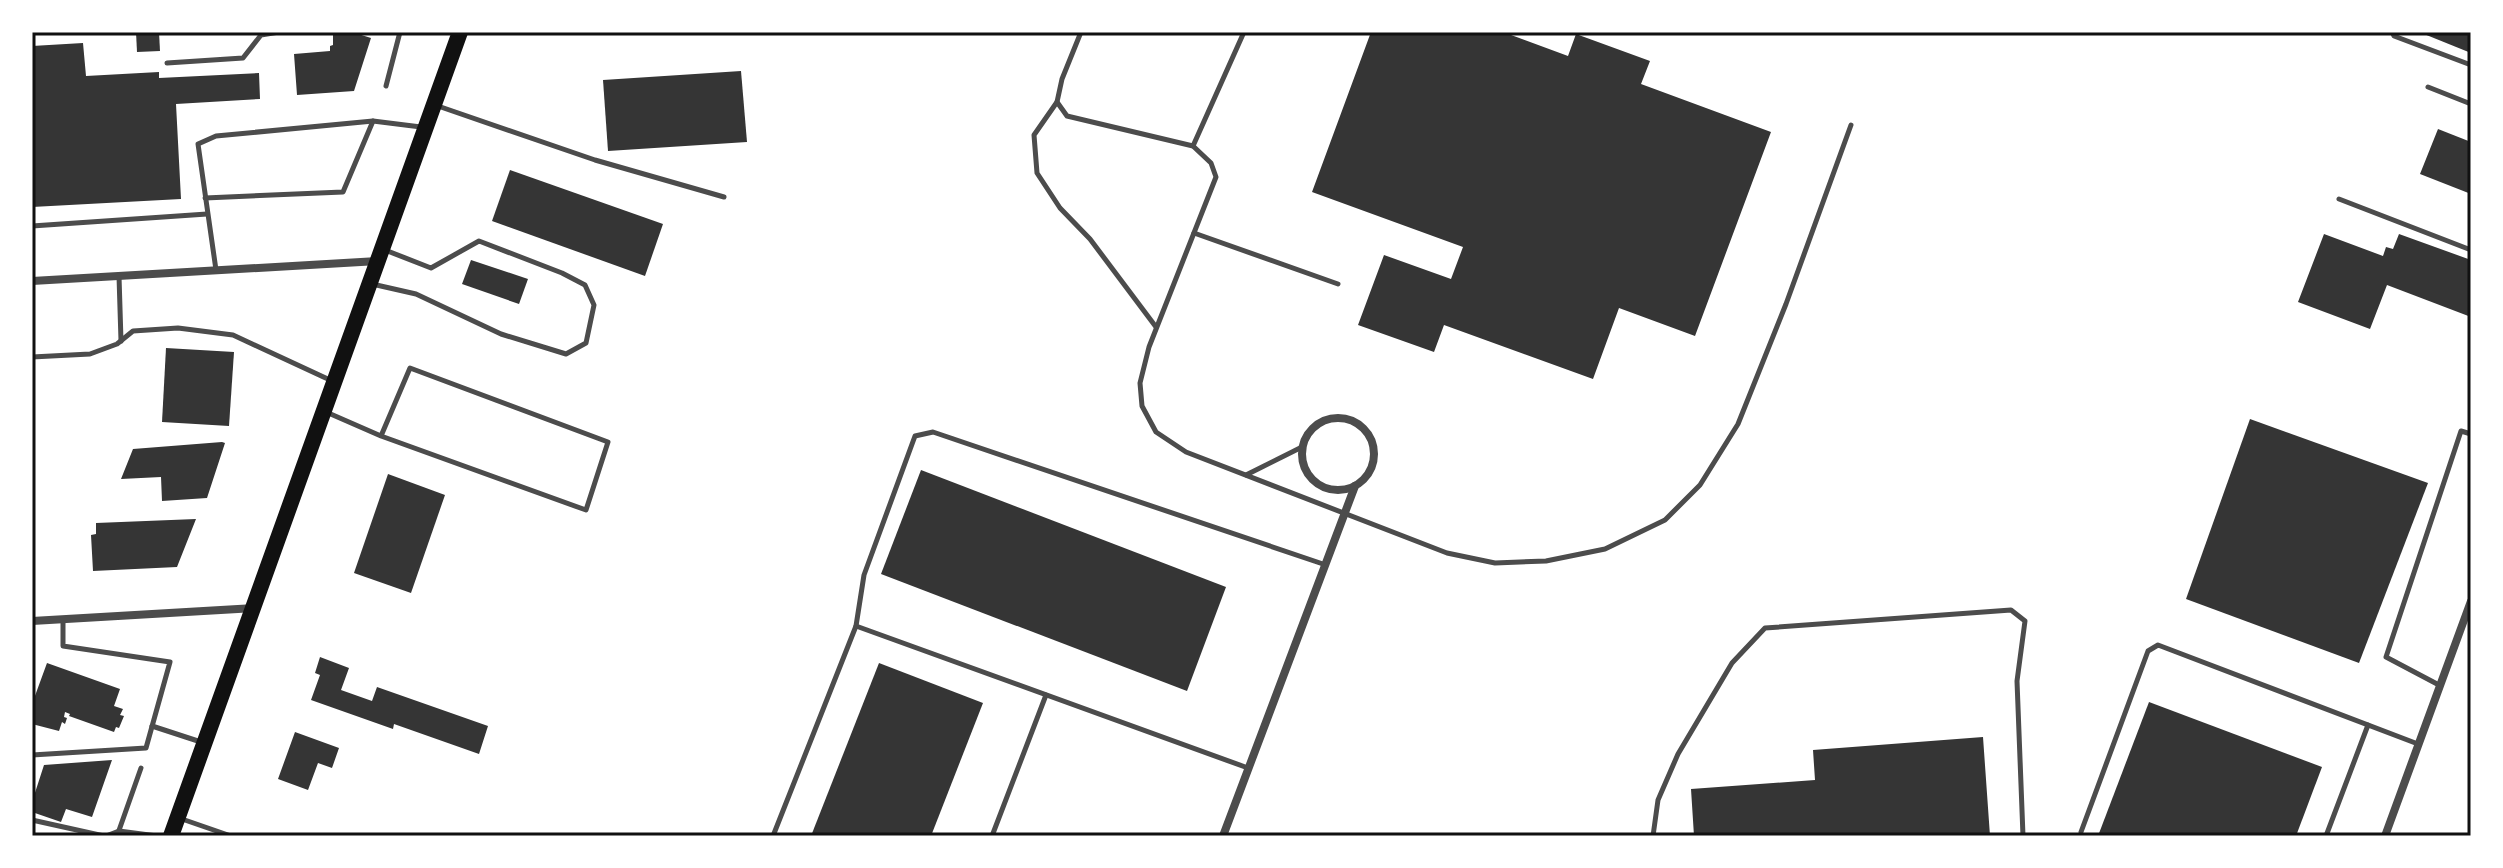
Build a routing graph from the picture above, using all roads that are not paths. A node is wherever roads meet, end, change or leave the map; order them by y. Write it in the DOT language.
graph roads {
  1 [pos="279,32"];
  2 [pos="400,32"];
  3 [pos="460,32"];
  4 [pos="1081,32"];
  5 [pos="1244,32"];
  6 [pos="2392,32"];
  7 [pos="167,63"];
  8 [pos="2471,65"];
  9 [pos="386,86"];
  10 [pos="2428,87"];
  11 [pos="1057,102"];
  12 [pos="2471,104"];
  13 [pos="434,105"];
  14 [pos="373,121"];
  15 [pos="1851,125"];
  16 [pos="426,128"];
  17 [pos="1193,146"];
  18 [pos="724,197"];
  19 [pos="205,198"];
  20 [pos="2339,199"];
  21 [pos="207,214"];
  22 [pos="32,226"];
  23 [pos="1194,233"];
  24 [pos="2471,250"];
  25 [pos="381,255"];
  26 [pos="216,270"];
  27 [pos="119,276"];
  28 [pos="32,281"];
  29 [pos="371,283"];
  30 [pos="1338,284"];
  31 [pos="1157,328"];
  32 [pos="121,341"];
  33 [pos="32,357"];
  34 [pos="335,382"];
  35 [pos="325,412"];
  36 [pos="2471,434"];
  37 [pos="381,436"];
  38 [pos="1302,447"];
  39 [pos="1245,475"];
  40 [pos="1355,486"];
  41 [pos="1345,514"];
  42 [pos="1326,565"];
  43 [pos="2471,601"];
  44 [pos="255,608"];
  45 [pos="63,619"];
  46 [pos="32,621"];
  47 [pos="856,626"];
  48 [pos="2440,686"];
  49 [pos="1046,695"];
  50 [pos="2368,725"];
  51 [pos="152,726"];
  52 [pos="205,744"];
  53 [pos="2418,744"];
  54 [pos="32,755"];
  55 [pos="141,768"];
  56 [pos="1249,768"];
  57 [pos="178,818"];
  58 [pos="32,820"];
  59 [pos="2081,832"];
  60 [pos="118,834"];
  61 [pos="105,836"];
  62 [pos="157,836"];
  63 [pos="171,836"];
  64 [pos="231,836"];
  65 [pos="773,836"];
  66 [pos="992,836"];
  67 [pos="1223,836"];
  68 [pos="1653,836"];
  69 [pos="2023,836"];
  70 [pos="2326,836"];
  71 [pos="2385,836"];
  1 -- 7 [label="lane"];
  2 -- 9 [label="lane"];
  3 -- 13 [label="main road"];
  4 -- 11 [label="lane"];
  5 -- 17 [label="lane"];
  6 -- 8 [label="lane"];
  10 -- 12 [label="lane"];
  11 -- 17 [label="lane"];
  11 -- 31 [label="lane"];
  13 -- 16 [label="main road"];
  13 -- 18 [label="lane"];
  14 -- 16 [label="lane"];
  14 -- 19 [label="lane"];
  14 -- 19 [label="lane"];
  15 -- 41 [label="lane"];
  16 -- 25 [label="main road"];
  17 -- 23 [label="lane"];
  19 -- 21 [label="lane"];
  20 -- 24 [label="lane"];
  21 -- 22 [label="lane"];
  21 -- 26 [label="lane"];
  23 -- 30 [label="lane"];
  23 -- 31 [label="lane"];
  25 -- 26 [label="street"];
  25 -- 29 [label="main road"];
  25 -- 29 [label="lane"];
  26 -- 27 [label="street"];
  27 -- 28 [label="street"];
  27 -- 32 [label="lane"];
  29 -- 34 [label="main road"];
  31 -- 39 [label="lane"];
  32 -- 33 [label="lane"];
  32 -- 34 [label="lane"];
  34 -- 35 [label="main road"];
  35 -- 37 [label="lane"];
  35 -- 44 [label="main road"];
  36 -- 48 [label="lane"];
  37 -- 37 [label="lane"];
  38 -- 39 [label="lane"];
  38 -- 40 [label="street"];
  38 -- 40 [label="street"];
  39 -- 41 [label="lane"];
  40 -- 41 [label="street"];
  41 -- 42 [label="street"];
  42 -- 47 [label="lane"];
  42 -- 56 [label="street"];
  43 -- 48 [label="street"];
  44 -- 45 [label="street"];
  44 -- 52 [label="main road"];
  45 -- 46 [label="street"];
  45 -- 51 [label="lane"];
  47 -- 49 [label="lane"];
  47 -- 65 [label="lane"];
  48 -- 53 [label="street"];
  49 -- 56 [label="lane"];
  49 -- 66 [label="lane"];
  50 -- 53 [label="lane"];
  50 -- 59 [label="lane"];
  50 -- 70 [label="lane"];
  51 -- 52 [label="lane"];
  51 -- 54 [label="lane"];
  52 -- 57 [label="main road"];
  53 -- 71 [label="street"];
  55 -- 60 [label="lane"];
  56 -- 67 [label="street"];
  57 -- 63 [label="main road"];
  57 -- 64 [label="lane"];
  58 -- 61 [label="lane"];
  60 -- 61 [label="lane"];
  60 -- 62 [label="lane"];
  68 -- 69 [label="lane"];
}
